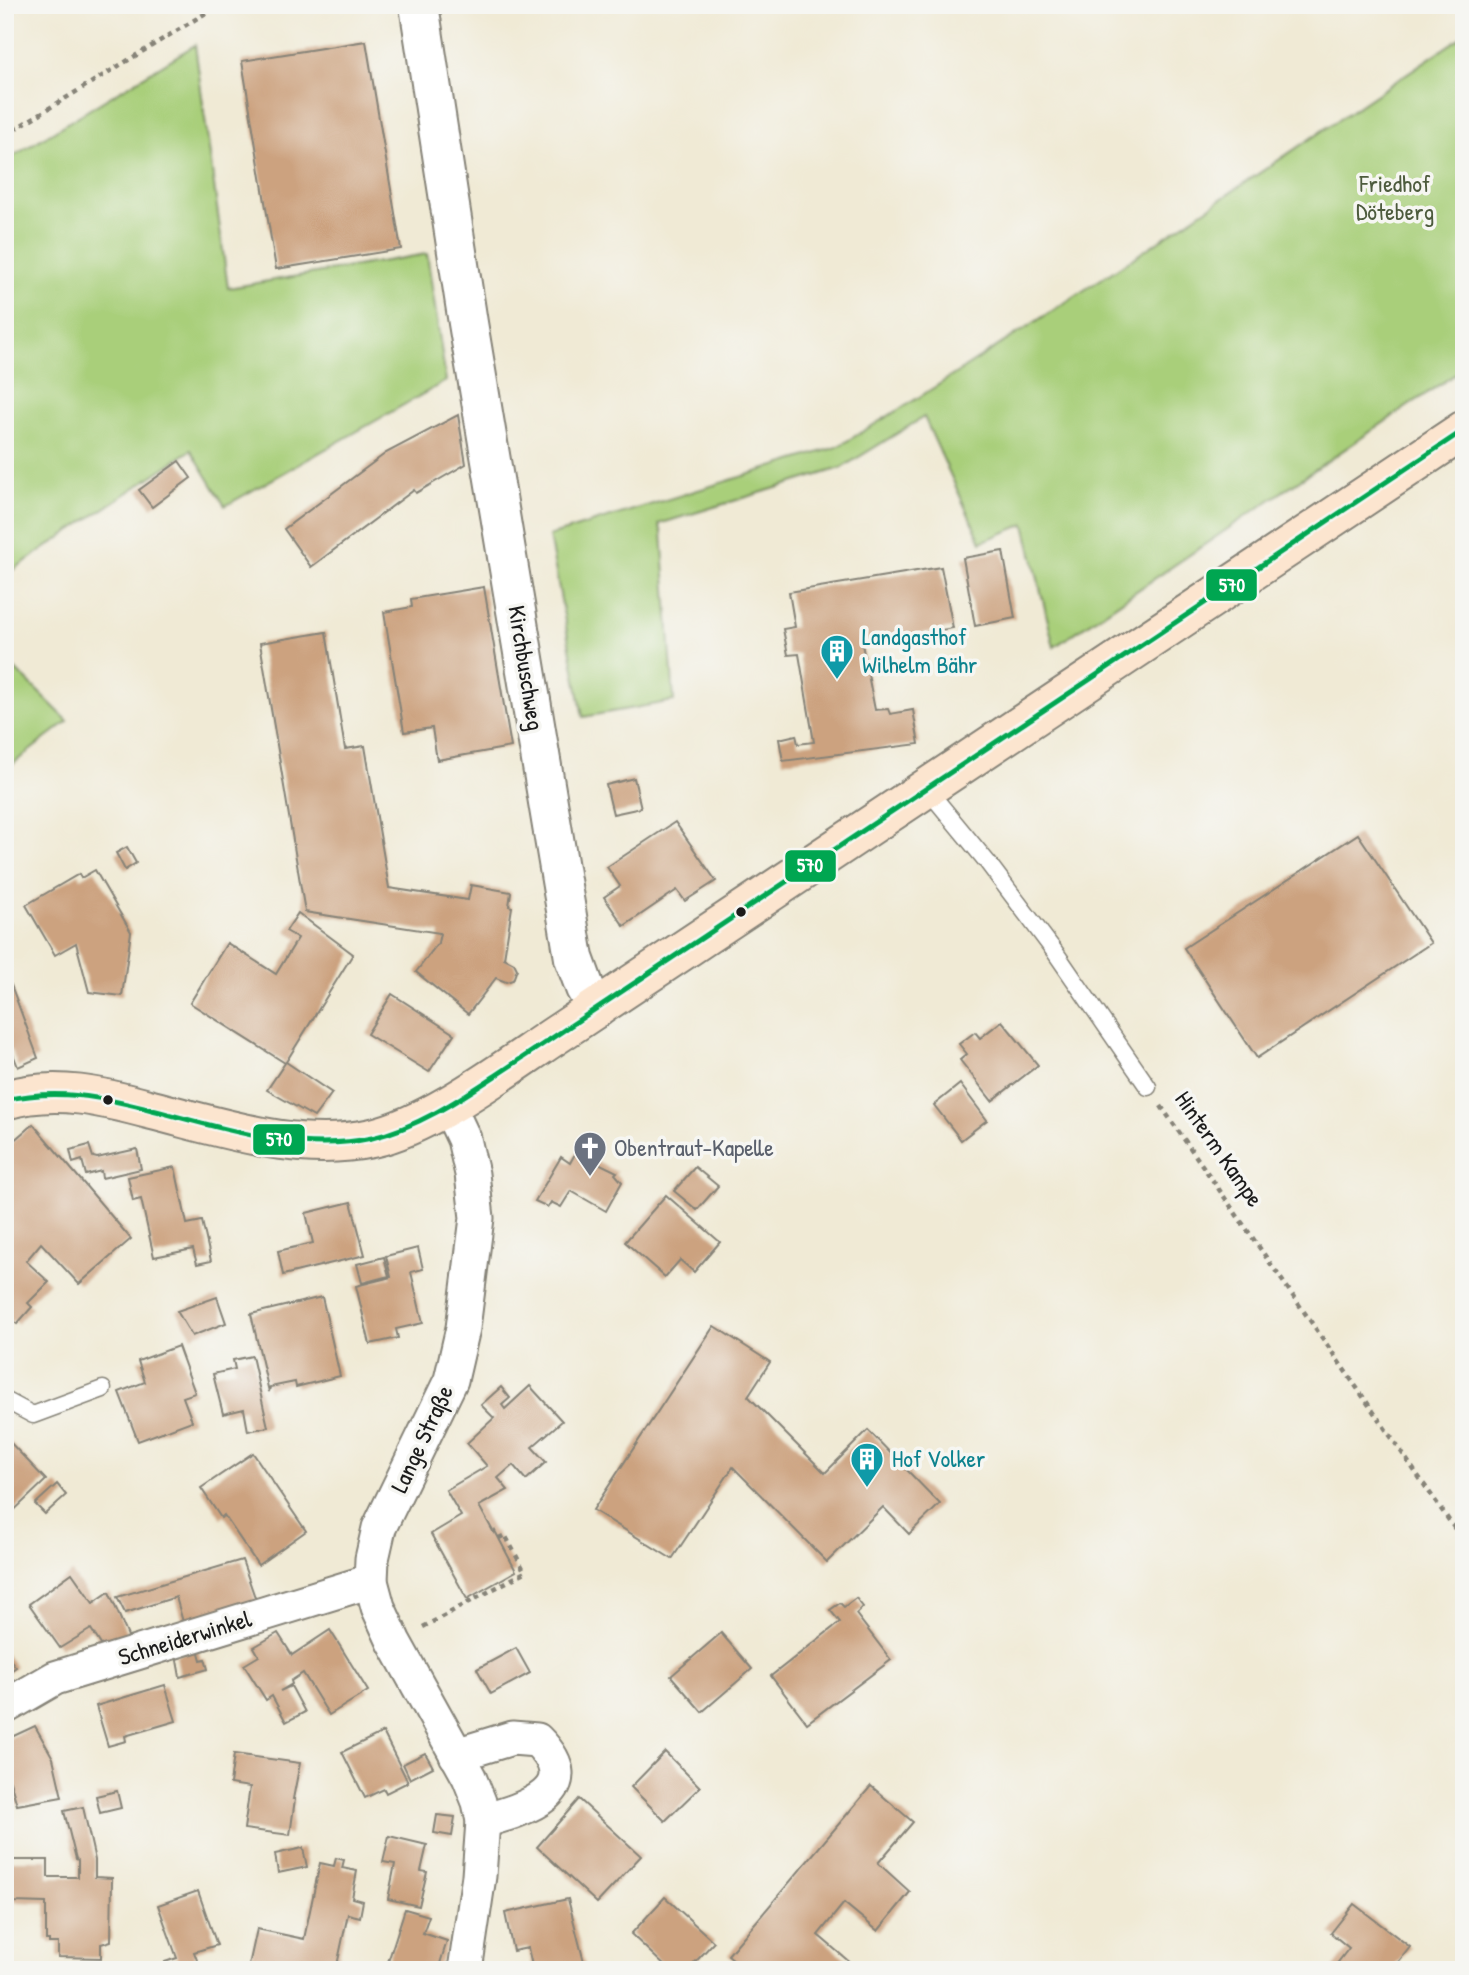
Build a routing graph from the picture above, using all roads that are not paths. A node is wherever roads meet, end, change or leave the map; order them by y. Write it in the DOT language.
graph roads {
  1 [pos="419,5"];
  2 [pos="1464,430"];
  3 [pos="927,789"];
  4 [pos="597,1008"];
  5 [pos="1148,1087"];
  6 [pos="5,1100"];
  7 [pos="448,1105"];
  8 [pos="103,1389"];
  9 [pos="5,1400"];
  10 [pos="371,1581"];
  11 [pos="5,1707"];
  12 [pos="456,1755"];
  13 [pos="483,1821"];
  14 [pos="465,1970"];
  1 -- 4 [label="street, Kirchbuschweg"];
  2 -- 3 [label="main road"];
  3 -- 4 [label="main road"];
  3 -- 5 [label="lane, Hinterm Kampe"];
  4 -- 7 [label="main road"];
  6 -- 7 [label="main road"];
  7 -- 10 [label="street, Lange Straße"];
  8 -- 9 [label="lane"];
  10 -- 11 [label="street, Schneiderwinkel"];
  10 -- 12 [label="street, Lange Straße"];
  12 -- 13 [label="street, Lange Straße"];
  12 -- 13 [label="street"];
  13 -- 14 [label="street, Lange Straße"];
}
